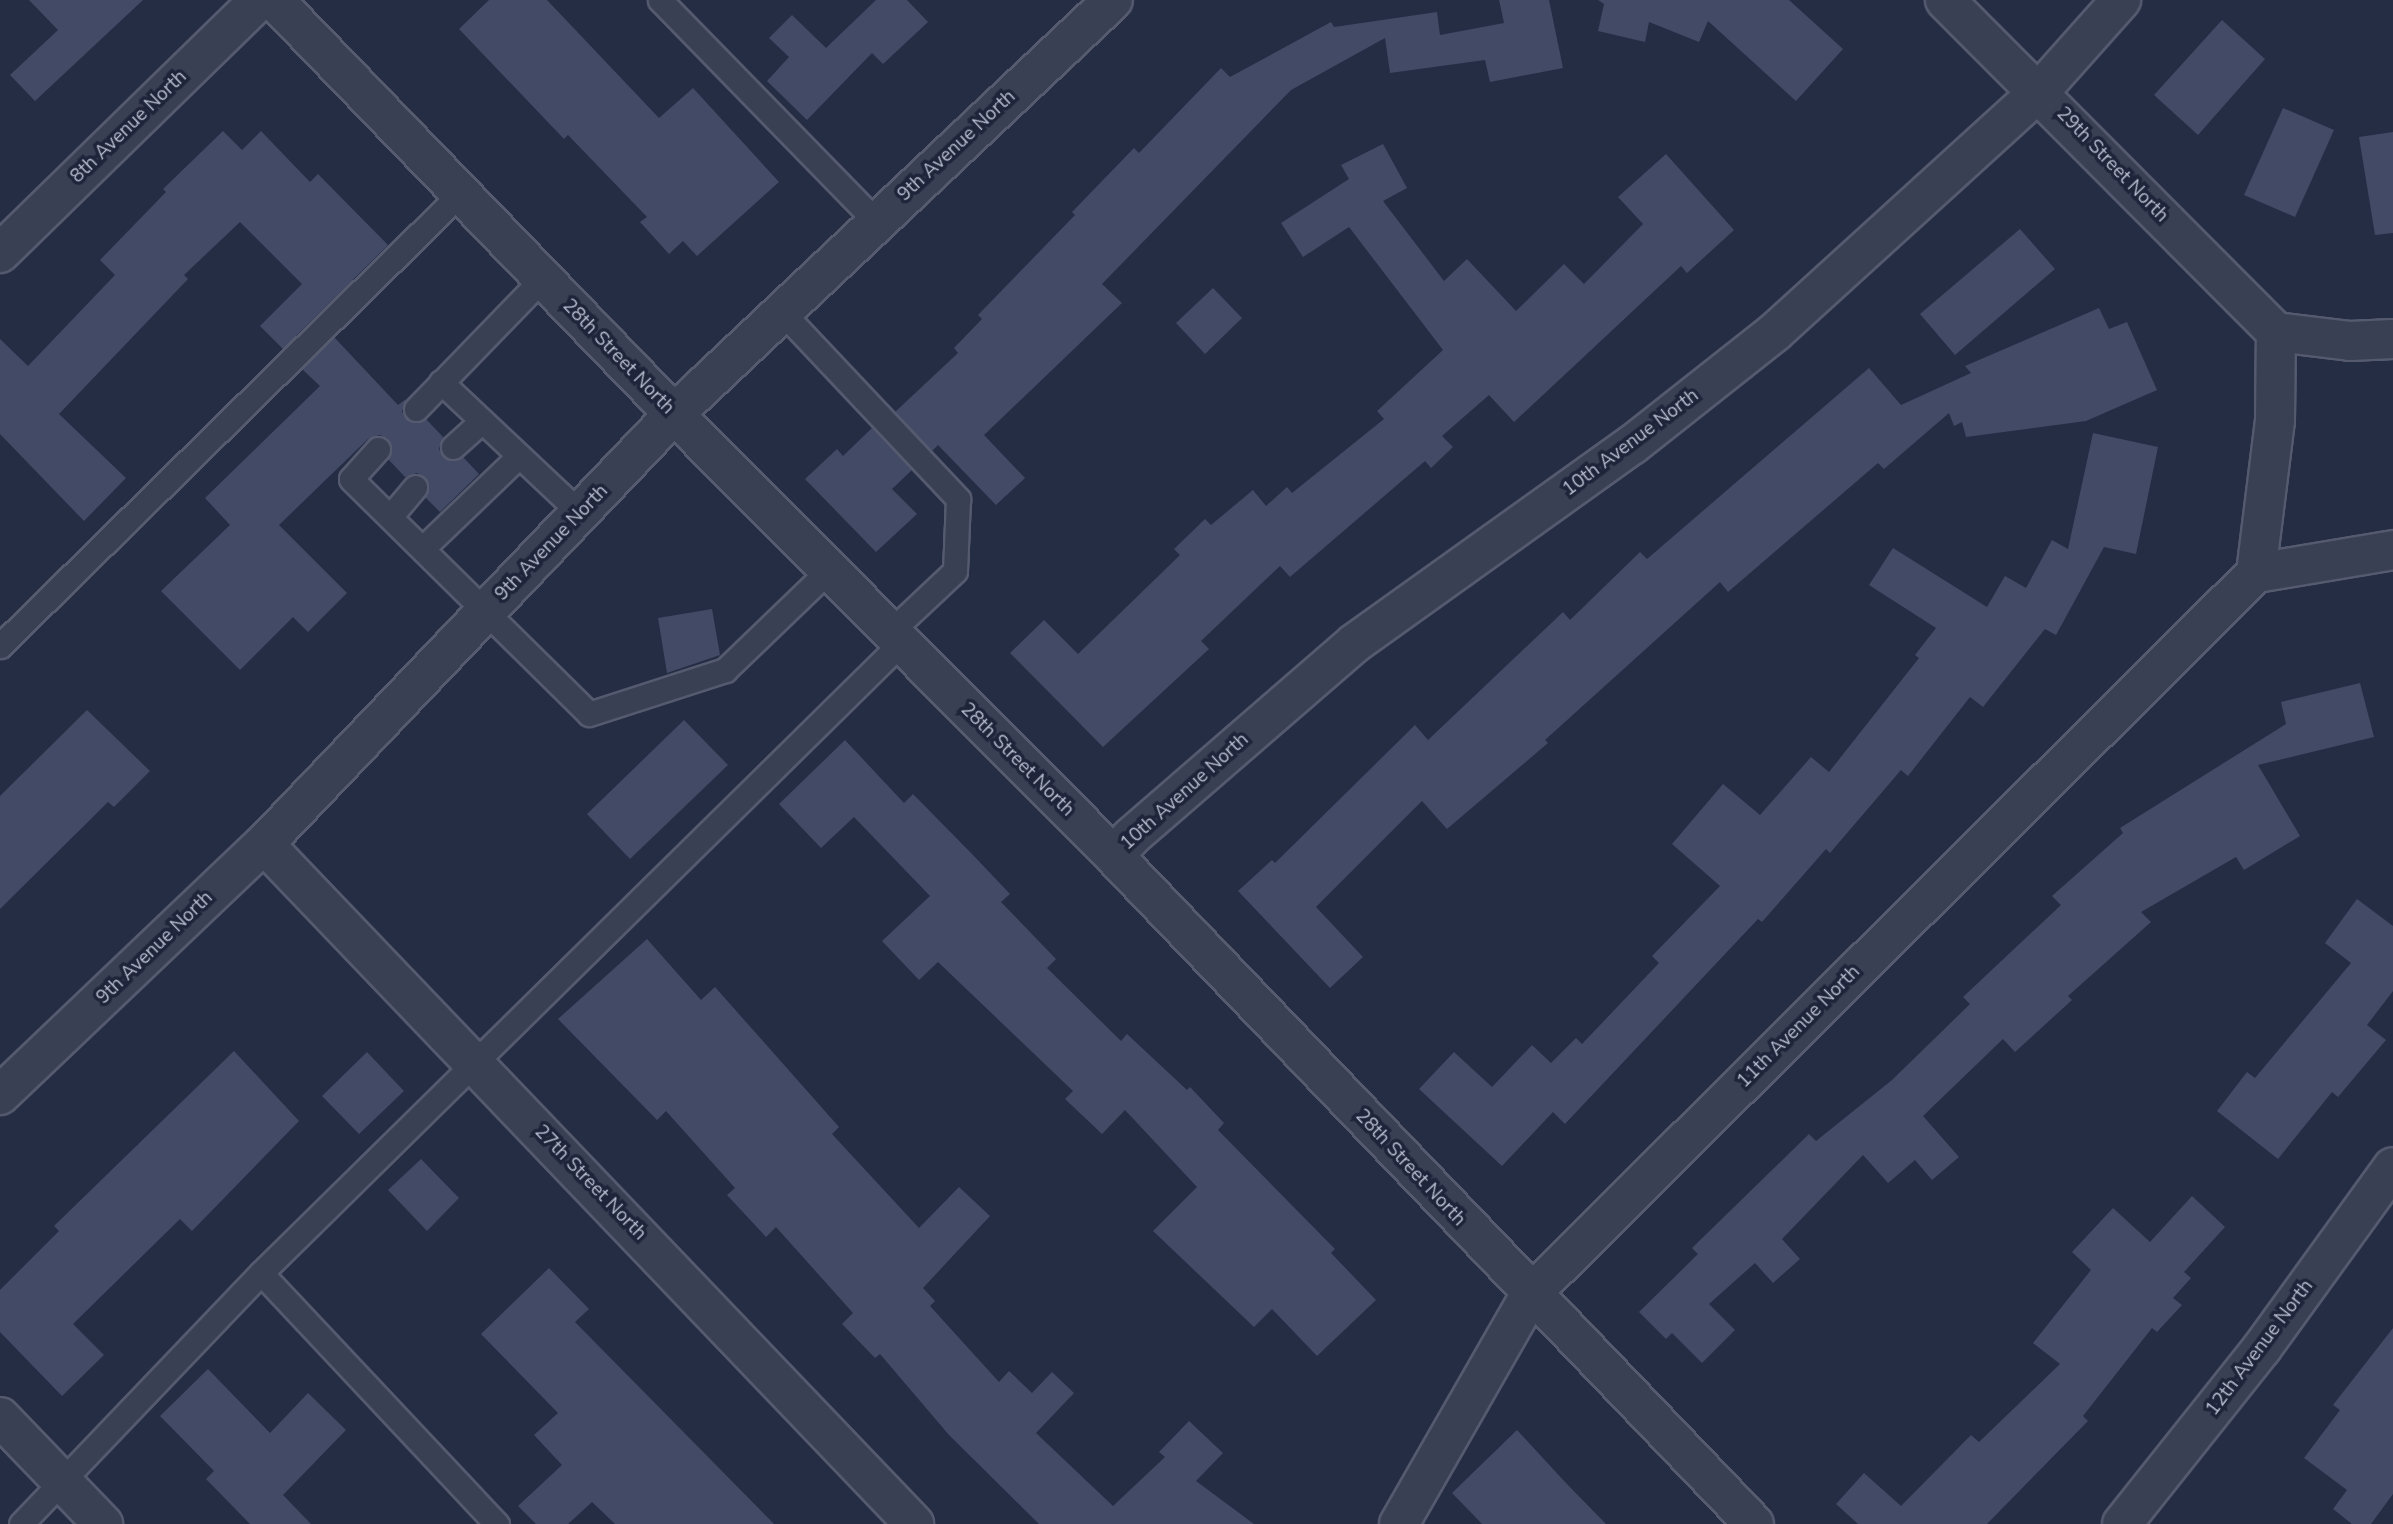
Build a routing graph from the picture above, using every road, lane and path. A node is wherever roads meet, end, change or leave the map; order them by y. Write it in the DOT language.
graph roads {
  1 [pos="259,0"];
  2 [pos="274,0"];
  3 [pos="660,0"];
  4 [pos="1113,0"];
  5 [pos="1945,0"];
  6 [pos="2121,0"];
  7 [pos="2040,91"];
  8 [pos="460,194"];
  9 [pos="877,222"];
  10 [pos="0,253"];
  11 [pos="542,279"];
  12 [pos="782,312"];
  13 [pos="2276,332"];
  14 [pos="2393,339"];
  15 [pos="442,382"];
  16 [pos="416,409"];
  17 [pos="674,414"];
  18 [pos="482,421"];
  19 [pos="453,447"];
  20 [pos="378,449"];
  21 [pos="519,456"];
  22 [pos="415,487"];
  23 [pos="580,513"];
  24 [pos="390,517"];
  25 [pos="423,548"];
  26 [pos="2393,550"];
  27 [pos="828,571"];
  28 [pos="2256,573"];
  29 [pos="488,609"];
  30 [pos="894,639"];
  31 [pos="0,646"];
  32 [pos="264,844"];
  33 [pos="1114,856"];
  34 [pos="477,1063"];
  35 [pos="0,1095"];
  36 [pos="2393,1167"];
  37 [pos="261,1273"];
  38 [pos="1530,1295"];
  39 [pos="0,1418"];
  40 [pos="62,1481"];
  41 [pos="21,1524"];
  42 [pos="103,1524"];
  43 [pos="496,1524"];
  44 [pos="914,1524"];
  45 [pos="1399,1524"];
  46 [pos="1754,1524"];
  47 [pos="2122,1524"];
  1 -- 10 [label="street, 8th Avenue North"];
  2 -- 8 [label="street, 28th Street North"];
  3 -- 9 [label="lane"];
  4 -- 9 [label="street, 9th Avenue North"];
  5 -- 7 [label="street, 29th Street North"];
  6 -- 7 [label="street, 10th Avenue North"];
  7 -- 13 [label="street, 29th Street North"];
  7 -- 33 [label="street, 10th Avenue North"];
  8 -- 11 [label="street, 28th Street North"];
  8 -- 31 [label="lane"];
  9 -- 12 [label="street, 9th Avenue North"];
  11 -- 15 [label="lane"];
  11 -- 17 [label="street, 28th Street North"];
  12 -- 17 [label="street, 9th Avenue North"];
  12 -- 30 [label="lane"];
  13 -- 14 [label="street"];
  13 -- 28 [label="street"];
  15 -- 16 [label="lane"];
  15 -- 18 [label="lane"];
  17 -- 23 [label="street, 9th Avenue North"];
  17 -- 27 [label="street, 28th Street North"];
  18 -- 19 [label="lane"];
  18 -- 21 [label="lane"];
  20 -- 24 [label="lane"];
  21 -- 23 [label="lane"];
  21 -- 25 [label="lane"];
  22 -- 24 [label="lane"];
  23 -- 29 [label="street, 9th Avenue North"];
  24 -- 25 [label="lane"];
  25 -- 29 [label="lane"];
  26 -- 28 [label="street"];
  27 -- 29 [label="lane"];
  27 -- 30 [label="street, 28th Street North"];
  28 -- 38 [label="street, 11th Avenue North"];
  29 -- 32 [label="street, 9th Avenue North"];
  30 -- 33 [label="street, 28th Street North"];
  30 -- 34 [label="lane"];
  32 -- 34 [label="street, 27th Street North"];
  32 -- 35 [label="street, 9th Avenue North"];
  33 -- 38 [label="street, 28th Street North"];
  34 -- 37 [label="lane"];
  34 -- 44 [label="street, 27th Street North"];
  36 -- 47 [label="street, 12th Avenue North"];
  37 -- 40 [label="lane"];
  37 -- 43 [label="lane"];
  38 -- 45 [label="street, 11th Avenue North"];
  38 -- 46 [label="street, 28th Street North"];
  39 -- 40 [label="street"];
  40 -- 41 [label="lane"];
  40 -- 42 [label="street"];
}
